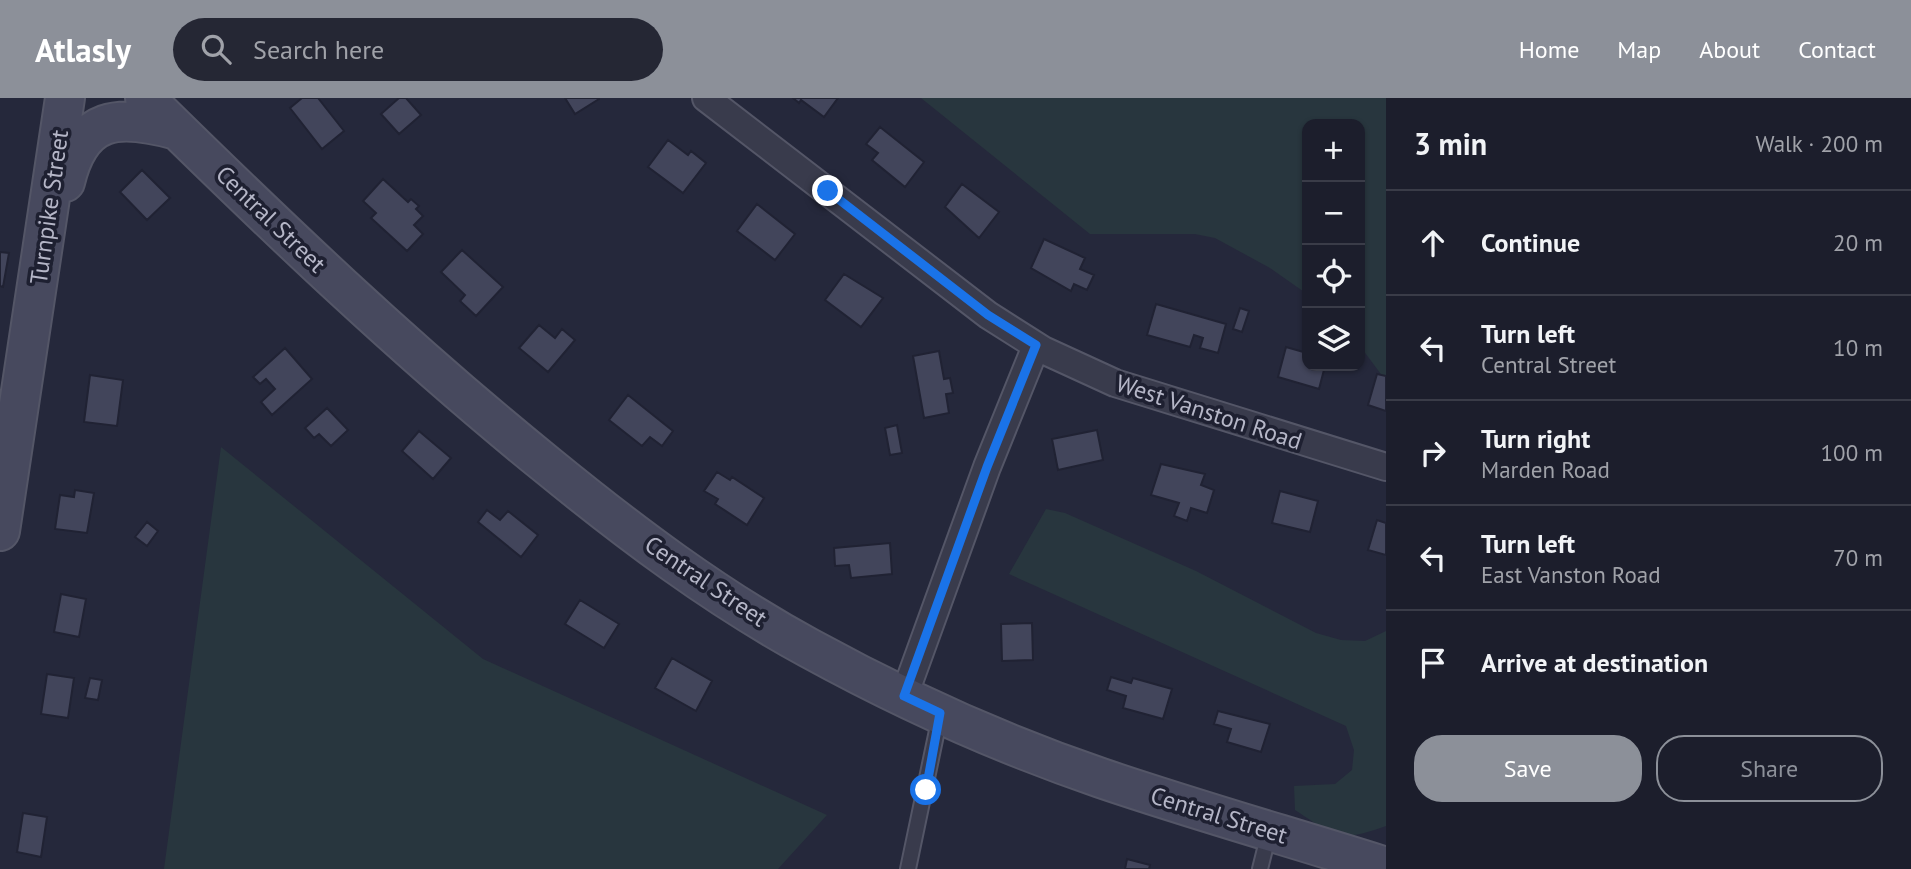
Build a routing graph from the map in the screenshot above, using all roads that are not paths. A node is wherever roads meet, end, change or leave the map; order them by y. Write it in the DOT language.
graph roads {
  1 [pos="65,98"];
  2 [pos="706,98"];
  3 [pos="133,108"];
  4 [pos="32,317"];
  5 [pos="1036,345"];
  6 [pos="1386,467"];
  7 [pos="0,531"];
  8 [pos="904,696"];
  9 [pos="940,713"];
  10 [pos="1270,831"];
  11 [pos="1386,867"];
  12 [pos="908,869"];
  13 [pos="1259,869"];
  1 -- 4 [label="main road, Turnpike Street"];
  2 -- 5 [label="street, West Vanston Road"];
  3 -- 4 [label="main road, Turnpike Street"];
  3 -- 8 [label="main road, Central Street"];
  4 -- 7 [label="main road, Turnpike Street"];
  5 -- 6 [label="street, West Vanston Road"];
  5 -- 8 [label="street"];
  8 -- 9 [label="main road, Central Street"];
  9 -- 10 [label="main road, Central Street"];
  9 -- 12 [label="lane"];
  10 -- 11 [label="main road, Central Street"];
  10 -- 13 [label="lane"];
}
